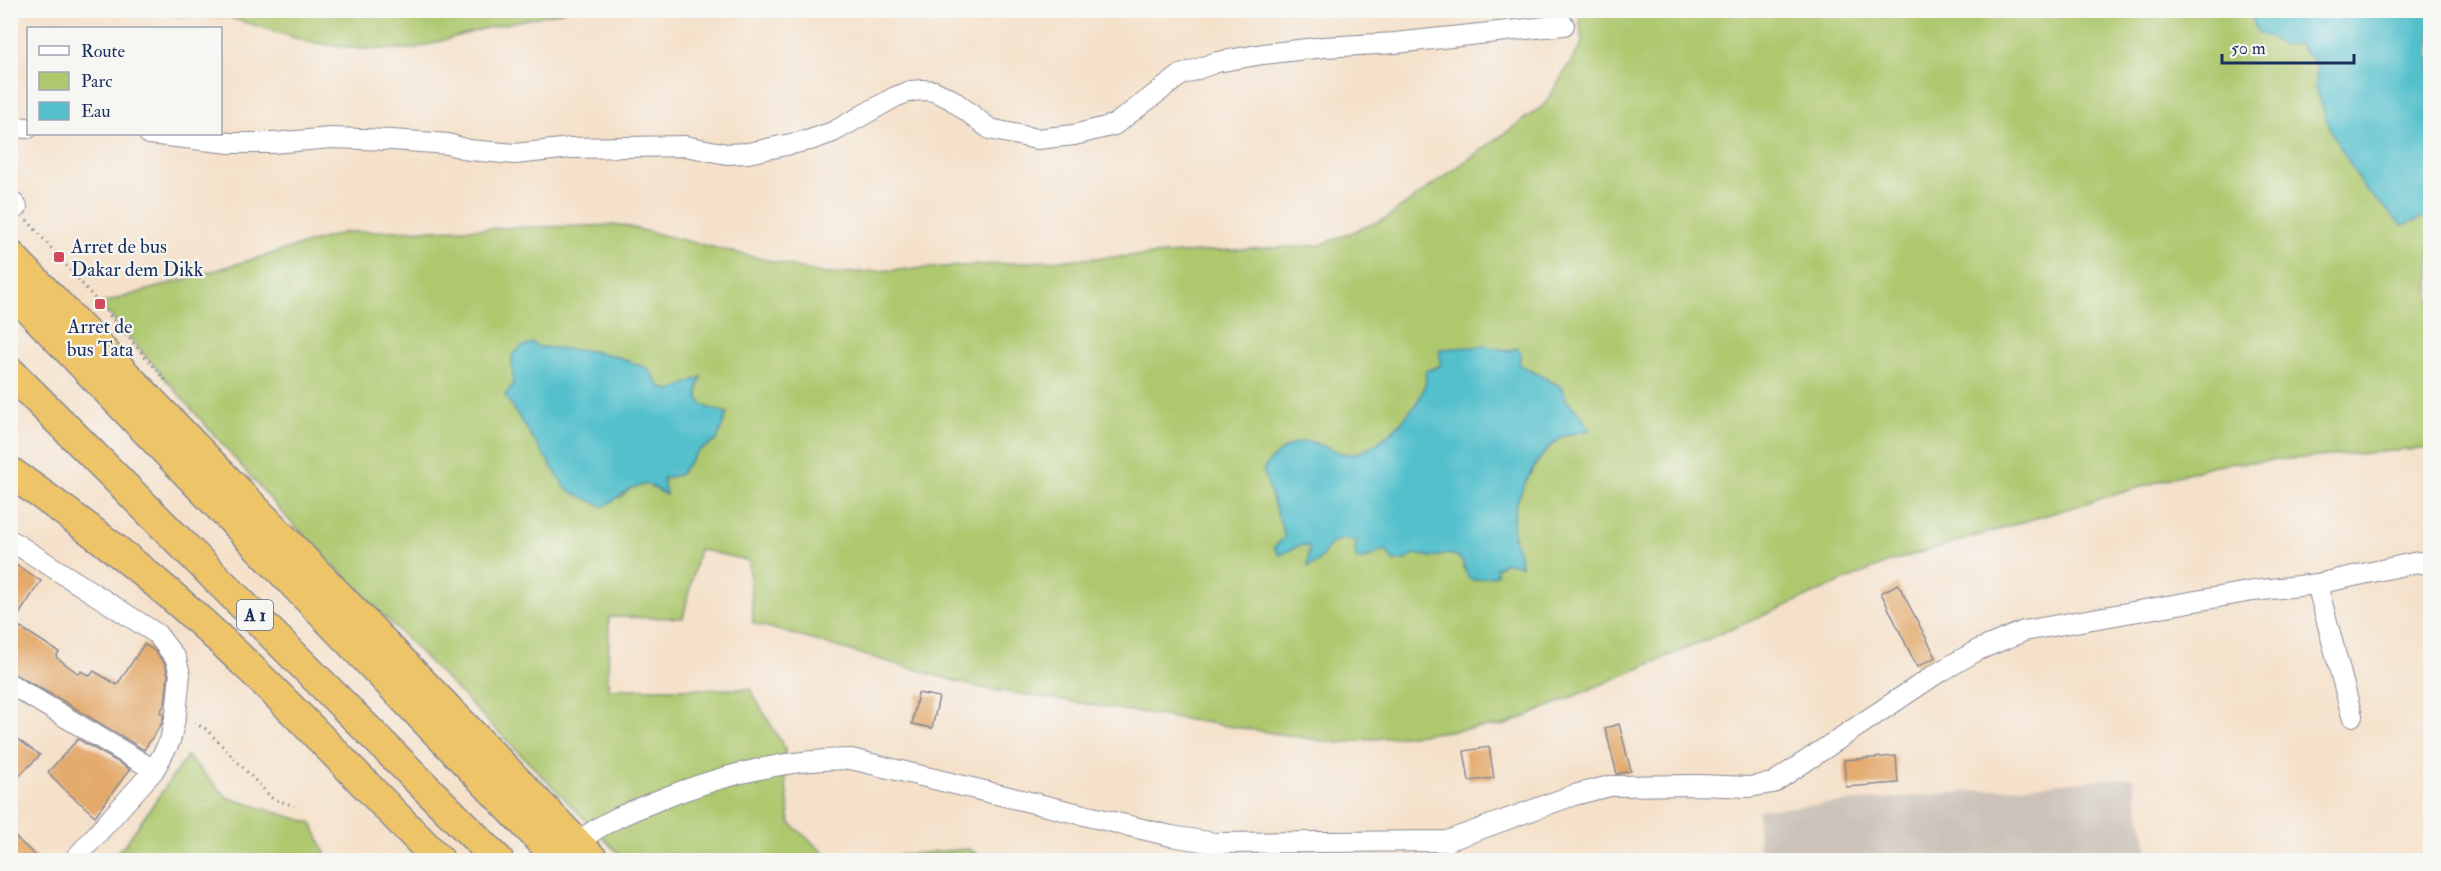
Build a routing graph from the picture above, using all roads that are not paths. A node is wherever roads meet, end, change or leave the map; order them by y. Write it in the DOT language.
graph roads {
  1 [pos="1564,26"];
  2 [pos="10,127"];
  3 [pos="27,128"];
  4 [pos="158,135"];
  5 [pos="10,255"];
  6 [pos="10,289"];
  7 [pos="10,372"];
  8 [pos="10,472"];
  9 [pos="10,540"];
  10 [pos="2430,565"];
  11 [pos="2318,584"];
  12 [pos="11,686"];
  13 [pos="2352,716"];
  14 [pos="154,770"];
  15 [pos="576,855"];
  16 [pos="74,861"];
  17 [pos="439,861"];
  18 [pos="498,861"];
  1 -- 4 [label="street"];
  2 -- 3 [label="street"];
  5 -- 15 [label="highway"];
  6 -- 15 [label="highway"];
  7 -- 18 [label="highway, A 1"];
  8 -- 17 [label="highway, A 1"];
  9 -- 14 [label="street"];
  10 -- 11 [label="street"];
  11 -- 13 [label="street"];
  11 -- 15 [label="street"];
  12 -- 14 [label="street"];
  14 -- 16 [label="street"];
}
